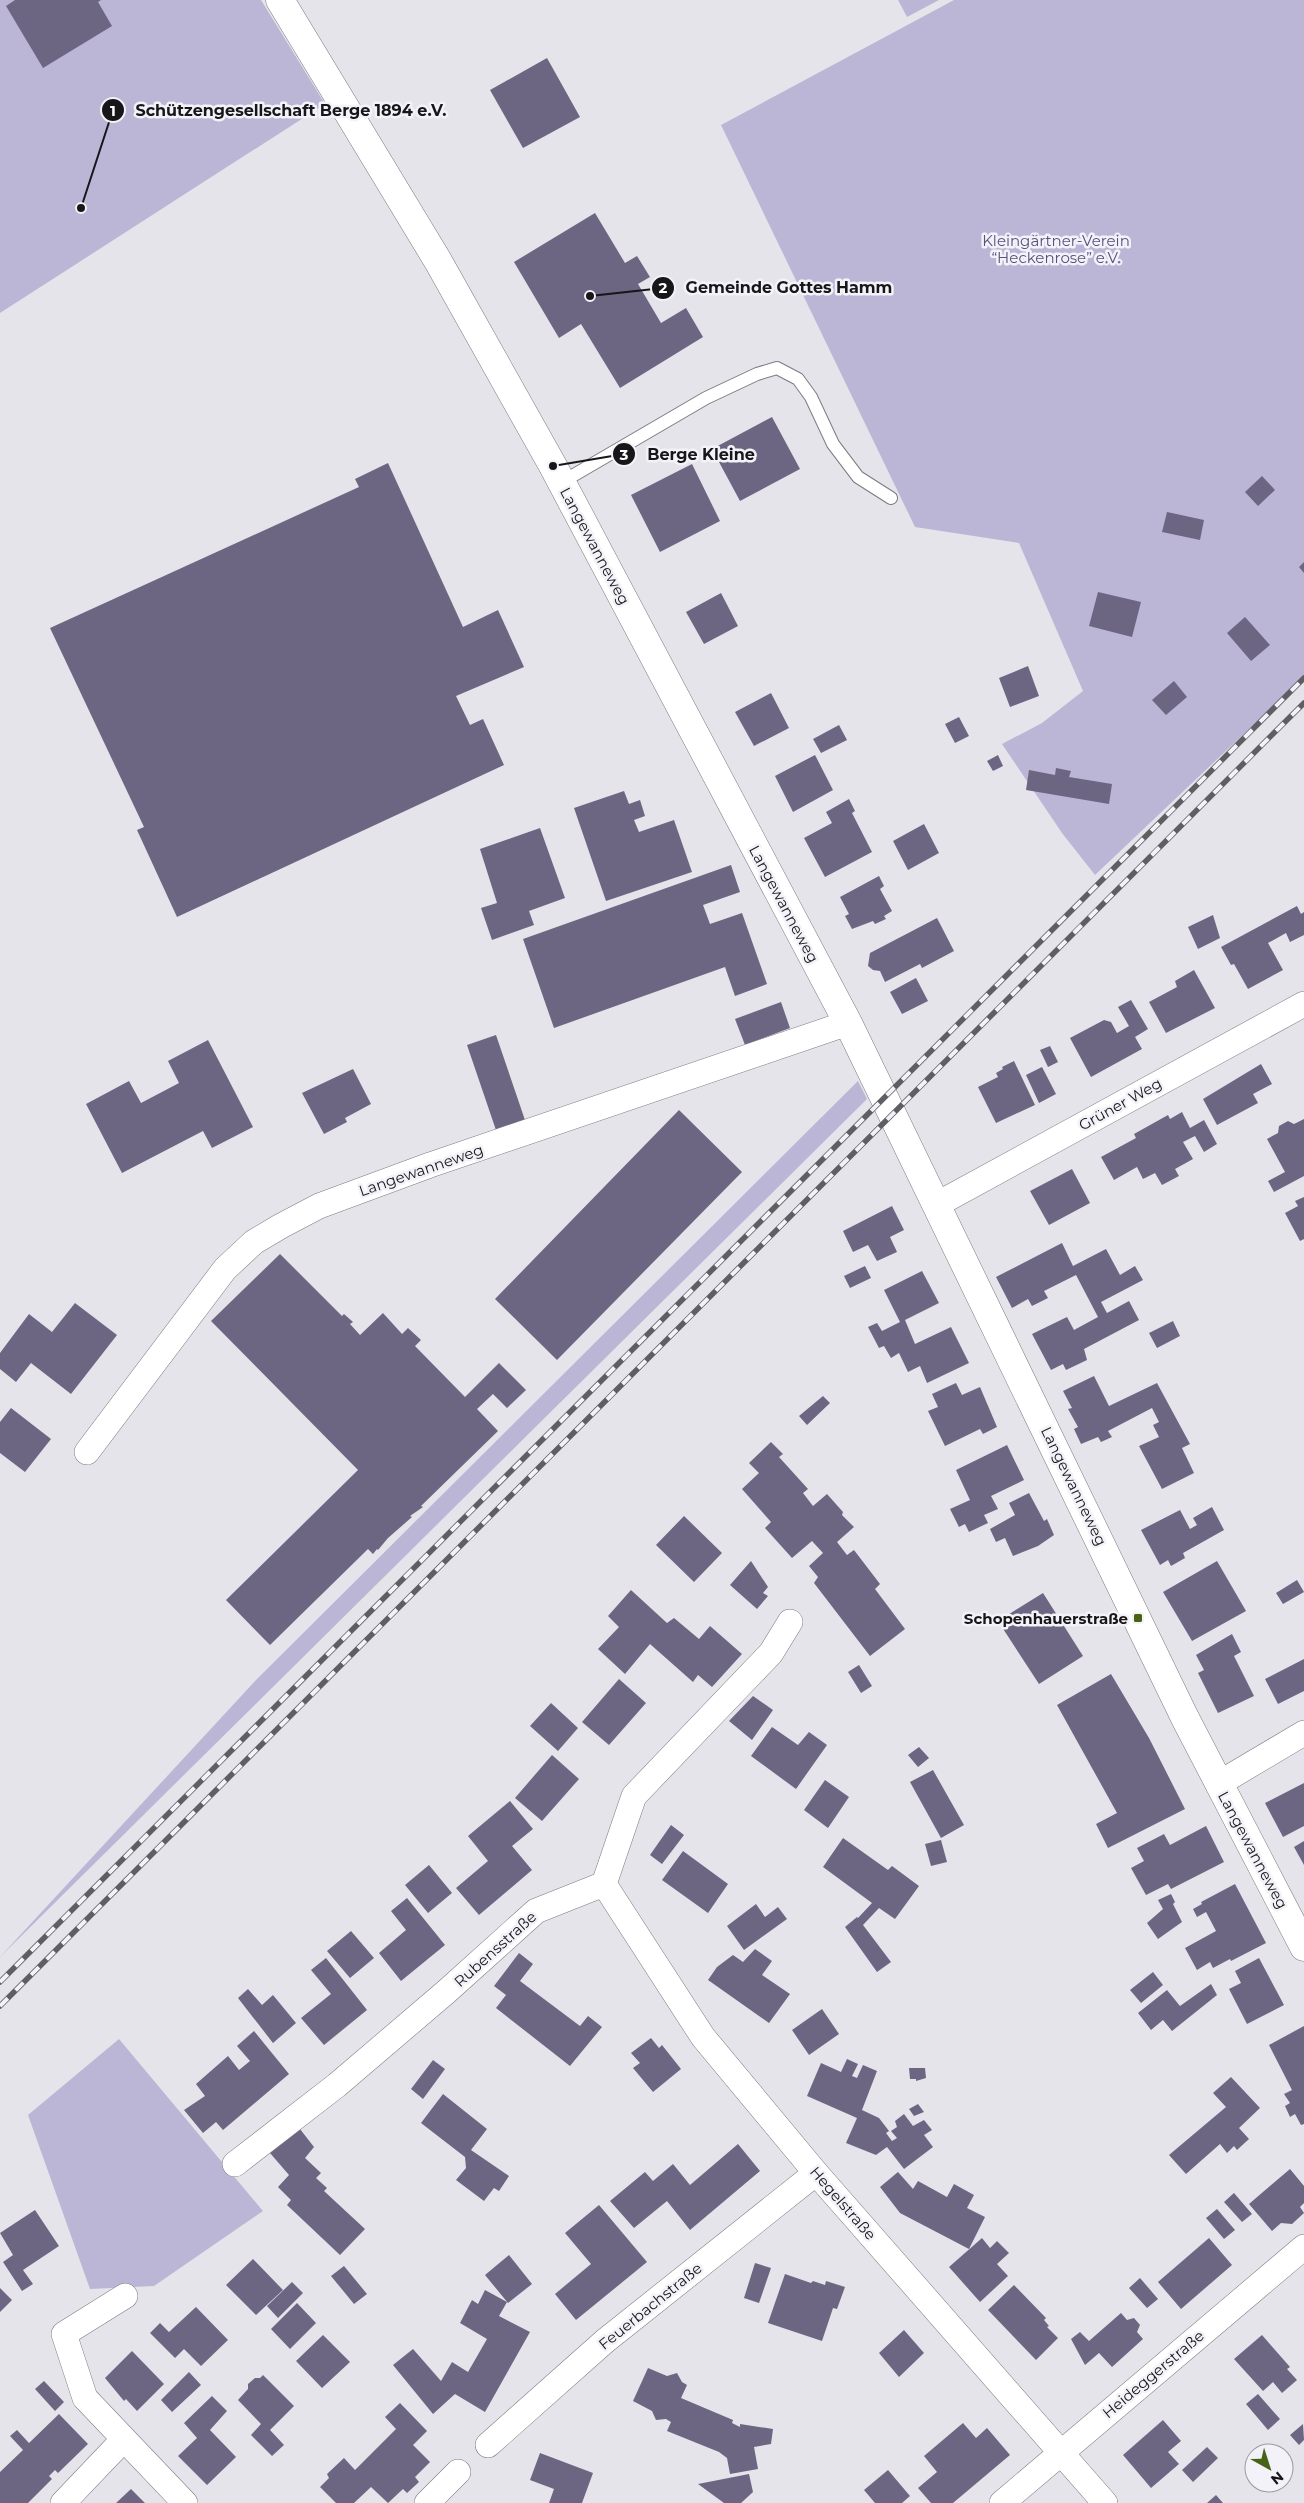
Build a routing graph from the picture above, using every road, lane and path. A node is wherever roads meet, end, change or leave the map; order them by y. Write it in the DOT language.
graph roads {
  1 [pos="280,0"];
  2 [pos="562,482"];
  3 [pos="890,498"];
  4 [pos="1302,1010"];
  5 [pos="848,1023"];
  6 [pos="936,1205"];
  7 [pos="87,1452"];
  8 [pos="790,1622"];
  9 [pos="1304,1733"];
  10 [pos="1218,1784"];
  11 [pos="604,1884"];
  12 [pos="1304,1947"];
  13 [pos="235,2164"];
  14 [pos="816,2173"];
  15 [pos="1304,2246"];
  16 [pos="125,2296"];
  17 [pos="123,2440"];
  18 [pos="488,2444"];
  19 [pos="1062,2451"];
  20 [pos="458,2472"];
  21 [pos="63,2503"];
  22 [pos="185,2503"];
  23 [pos="427,2503"];
  24 [pos="1002,2503"];
  25 [pos="1105,2503"];
  1 -- 2 [label="street, Langewanneweg"];
  2 -- 3 [label="lane"];
  2 -- 5 [label="street, Langewanneweg"];
  4 -- 6 [label="street, Grüner Weg"];
  5 -- 6 [label="street, Langewanneweg"];
  5 -- 7 [label="street, Langewanneweg"];
  6 -- 10 [label="street, Langewanneweg"];
  8 -- 11 [label="street"];
  9 -- 10 [label="street"];
  10 -- 12 [label="street, Langewanneweg"];
  11 -- 13 [label="street, Rubensstraße"];
  11 -- 14 [label="street, Hegelstraße"];
  14 -- 18 [label="street, Feuerbachstraße"];
  14 -- 19 [label="street, Hegelstraße"];
  15 -- 19 [label="street, Heideggerstraße"];
  16 -- 17 [label="street"];
  17 -- 21 [label="street"];
  17 -- 22 [label="street"];
  19 -- 24 [label="street, Heideggerstraße"];
  19 -- 25 [label="street, Hegelstraße"];
  20 -- 23 [label="street"];
}
